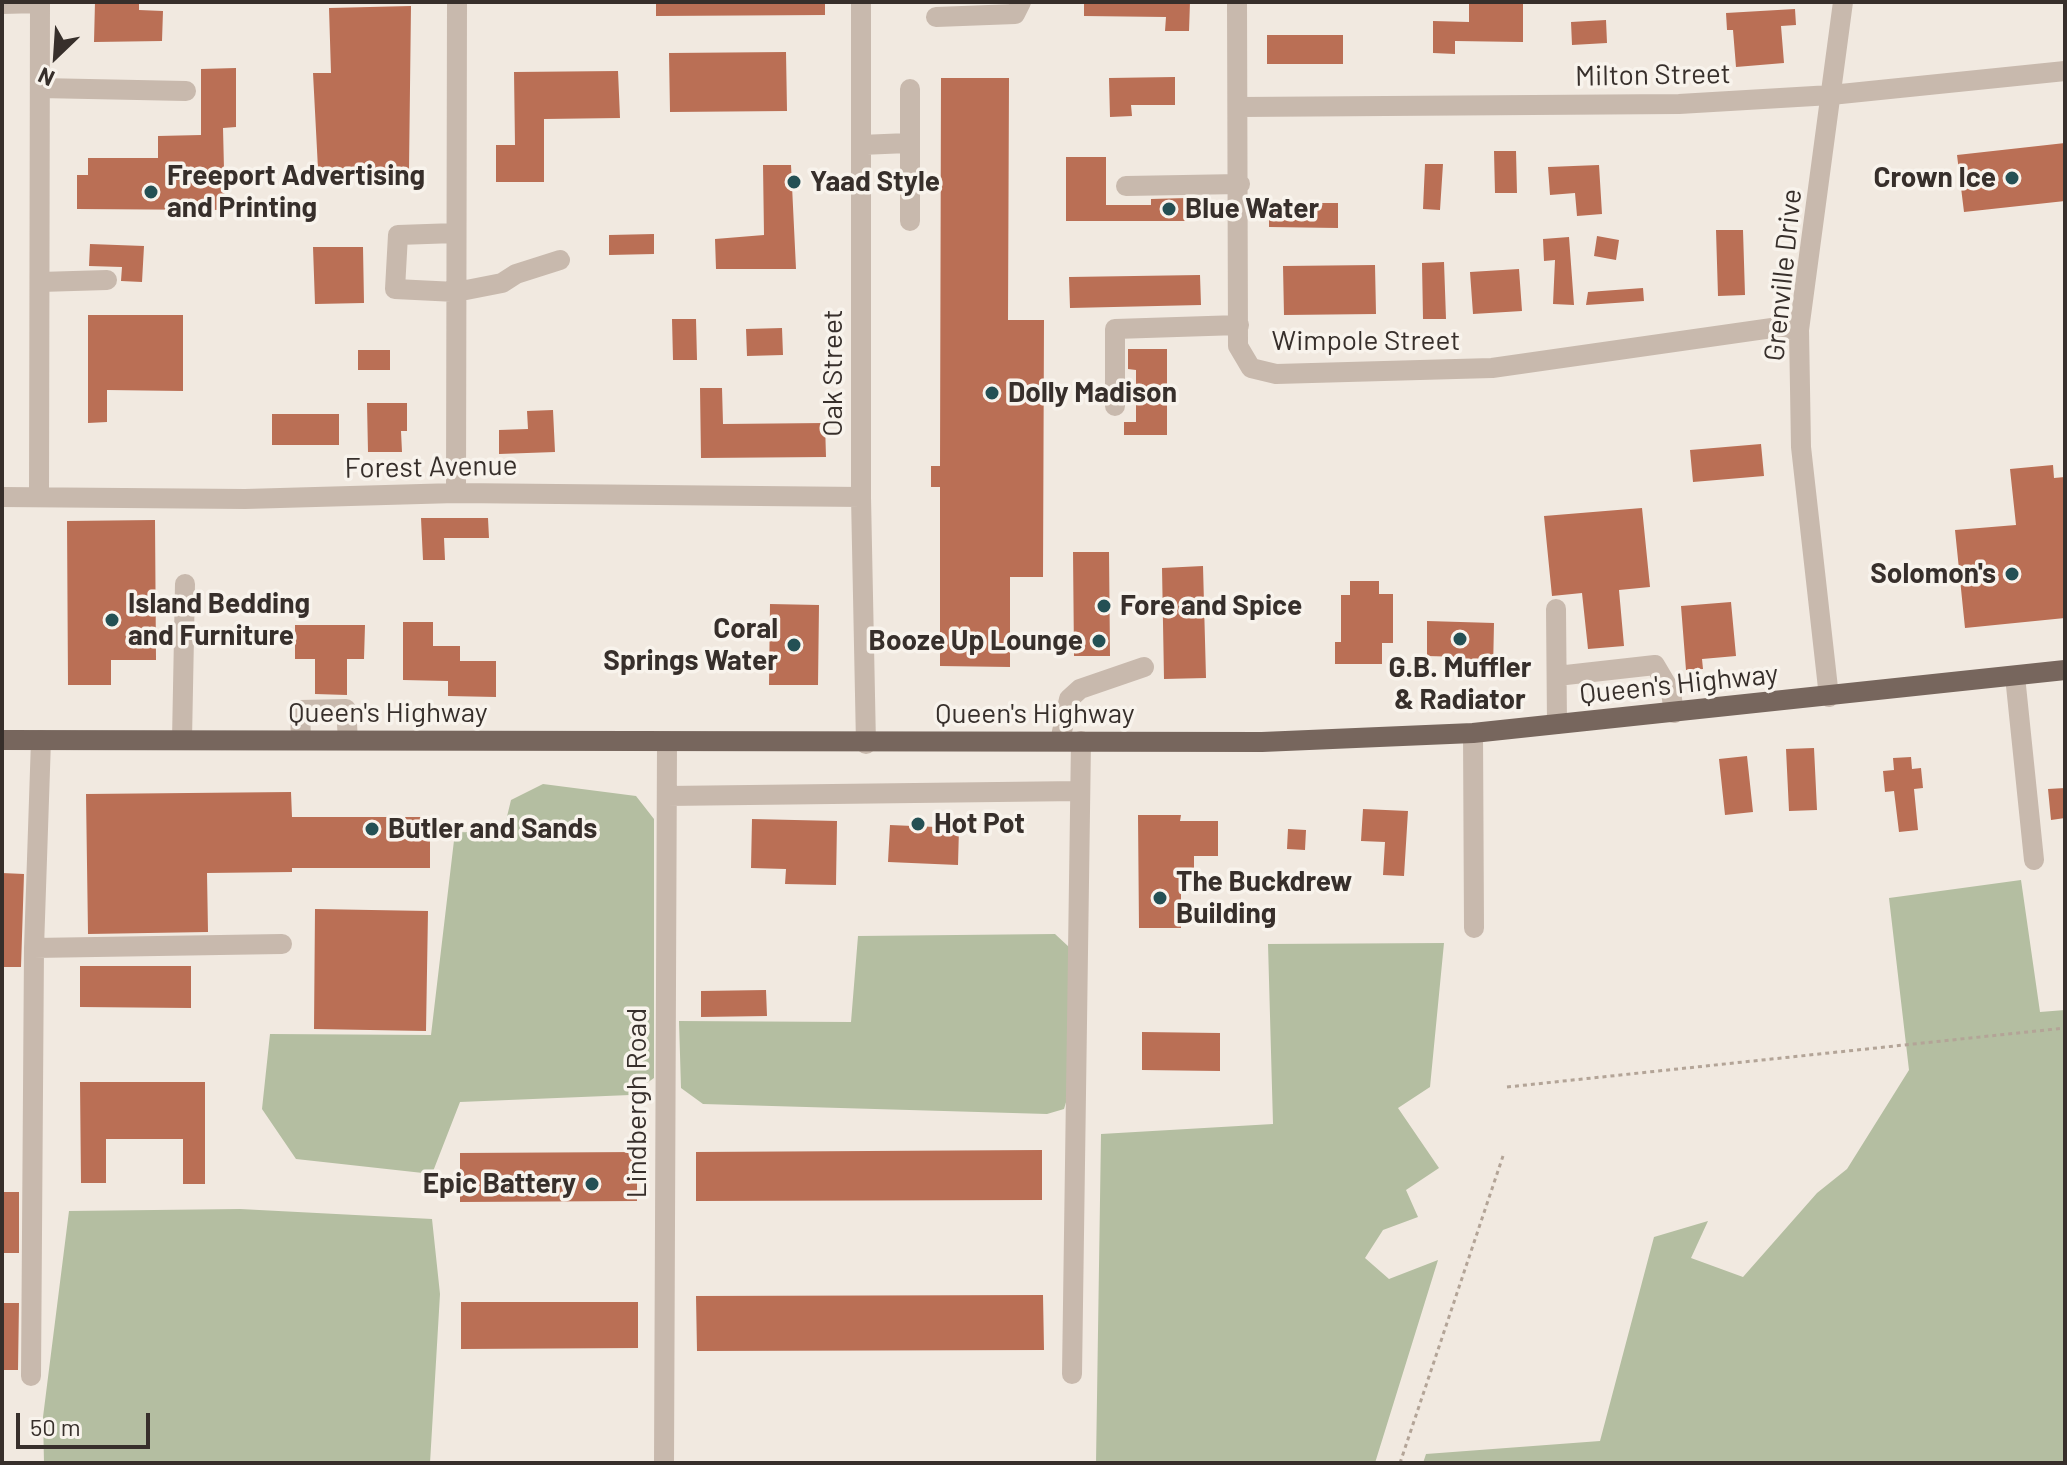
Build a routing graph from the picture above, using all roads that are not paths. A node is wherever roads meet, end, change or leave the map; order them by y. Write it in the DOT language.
graph roads {
  1 [pos="40,2"];
  2 [pos="457,2"];
  3 [pos="861,2"];
  4 [pos="1021,2"];
  5 [pos="1237,2"];
  6 [pos="1843,2"];
  7 [pos="2,4"];
  8 [pos="936,17"];
  9 [pos="2065,71"];
  10 [pos="40,88"];
  11 [pos="910,89"];
  12 [pos="186,91"];
  13 [pos="1831,95"];
  14 [pos="1240,107"];
  15 [pos="908,143"];
  16 [pos="861,145"];
  17 [pos="1240,184"];
  18 [pos="1126,186"];
  19 [pos="910,221"];
  20 [pos="456,233"];
  21 [pos="560,260"];
  22 [pos="107,280"];
  23 [pos="40,282"];
  24 [pos="456,292"];
  25 [pos="1239,325"];
  26 [pos="1799,330"];
  27 [pos="1115,406"];
  28 [pos="456,493"];
  29 [pos="2,497"];
  30 [pos="39,497"];
  31 [pos="861,497"];
  32 [pos="185,584"];
  33 [pos="1556,609"];
  34 [pos="1144,667"];
  35 [pos="2065,670"];
  36 [pos="1557,676"];
  37 [pos="2015,676"];
  38 [pos="1829,697"];
  39 [pos="1674,713"];
  40 [pos="1557,724"];
  41 [pos="1473,733"];
  42 [pos="2,740"];
  43 [pos="41,740"];
  44 [pos="182,740"];
  45 [pos="301,740"];
  46 [pos="348,740"];
  47 [pos="1060,741"];
  48 [pos="1081,741"];
  49 [pos="667,744"];
  50 [pos="866,744"];
  51 [pos="1080,791"];
  52 [pos="667,796"];
  53 [pos="2034,860"];
  54 [pos="1474,928"];
  55 [pos="282,944"];
  56 [pos="34,948"];
  57 [pos="1072,1374"];
  58 [pos="31,1376"];
  59 [pos="664,1463"];
  1 -- 7 [label="street"];
  1 -- 10 [label="street"];
  2 -- 20 [label="street"];
  3 -- 16 [label="street, Oak Street"];
  4 -- 8 [label="street"];
  5 -- 14 [label="street, Wimpole Street"];
  6 -- 13 [label="street, Grenville Drive"];
  9 -- 13 [label="street, Milton Street"];
  10 -- 12 [label="street"];
  10 -- 23 [label="street"];
  11 -- 15 [label="street"];
  13 -- 14 [label="street, Milton Street"];
  13 -- 26 [label="street, Grenville Drive"];
  14 -- 17 [label="street, Wimpole Street"];
  15 -- 16 [label="street"];
  15 -- 19 [label="street"];
  16 -- 31 [label="street, Oak Street"];
  17 -- 18 [label="street"];
  17 -- 25 [label="street, Wimpole Street"];
  20 -- 24 [label="street"];
  20 -- 24 [label="street"];
  21 -- 24 [label="street"];
  22 -- 23 [label="street"];
  23 -- 30 [label="street"];
  24 -- 28 [label="street"];
  25 -- 26 [label="street, Wimpole Street"];
  25 -- 27 [label="street"];
  26 -- 38 [label="street, Grenville Drive"];
  28 -- 30 [label="street, Forest Avenue"];
  28 -- 31 [label="street, Forest Avenue"];
  29 -- 30 [label="street, Forest Avenue"];
  31 -- 50 [label="street, Oak Street"];
  32 -- 44 [label="street"];
  33 -- 36 [label="street"];
  34 -- 47 [label="street"];
  35 -- 37 [label="main road, Queen's Highway"];
  36 -- 39 [label="street"];
  36 -- 40 [label="street"];
  37 -- 38 [label="main road, Queen's Highway"];
  37 -- 53 [label="street"];
  38 -- 39 [label="main road, Queen's Highway"];
  39 -- 40 [label="main road, Queen's Highway"];
  40 -- 41 [label="main road, Queen's Highway"];
  41 -- 48 [label="main road, Queen's Highway"];
  41 -- 54 [label="street"];
  42 -- 43 [label="main road, Queen's Highway"];
  43 -- 44 [label="main road, Queen's Highway"];
  43 -- 56 [label="street"];
  44 -- 45 [label="main road, Queen's Highway"];
  45 -- 46 [label="main road, Queen's Highway"];
  45 -- 46 [label="street"];
  46 -- 49 [label="main road, Queen's Highway"];
  47 -- 48 [label="main road, Queen's Highway"];
  47 -- 50 [label="main road, Queen's Highway"];
  48 -- 51 [label="street"];
  49 -- 50 [label="main road, Queen's Highway"];
  49 -- 52 [label="street, Lindbergh Road"];
  51 -- 52 [label="street"];
  51 -- 57 [label="street"];
  52 -- 59 [label="street, Lindbergh Road"];
  55 -- 56 [label="street"];
  56 -- 58 [label="street"];
}
